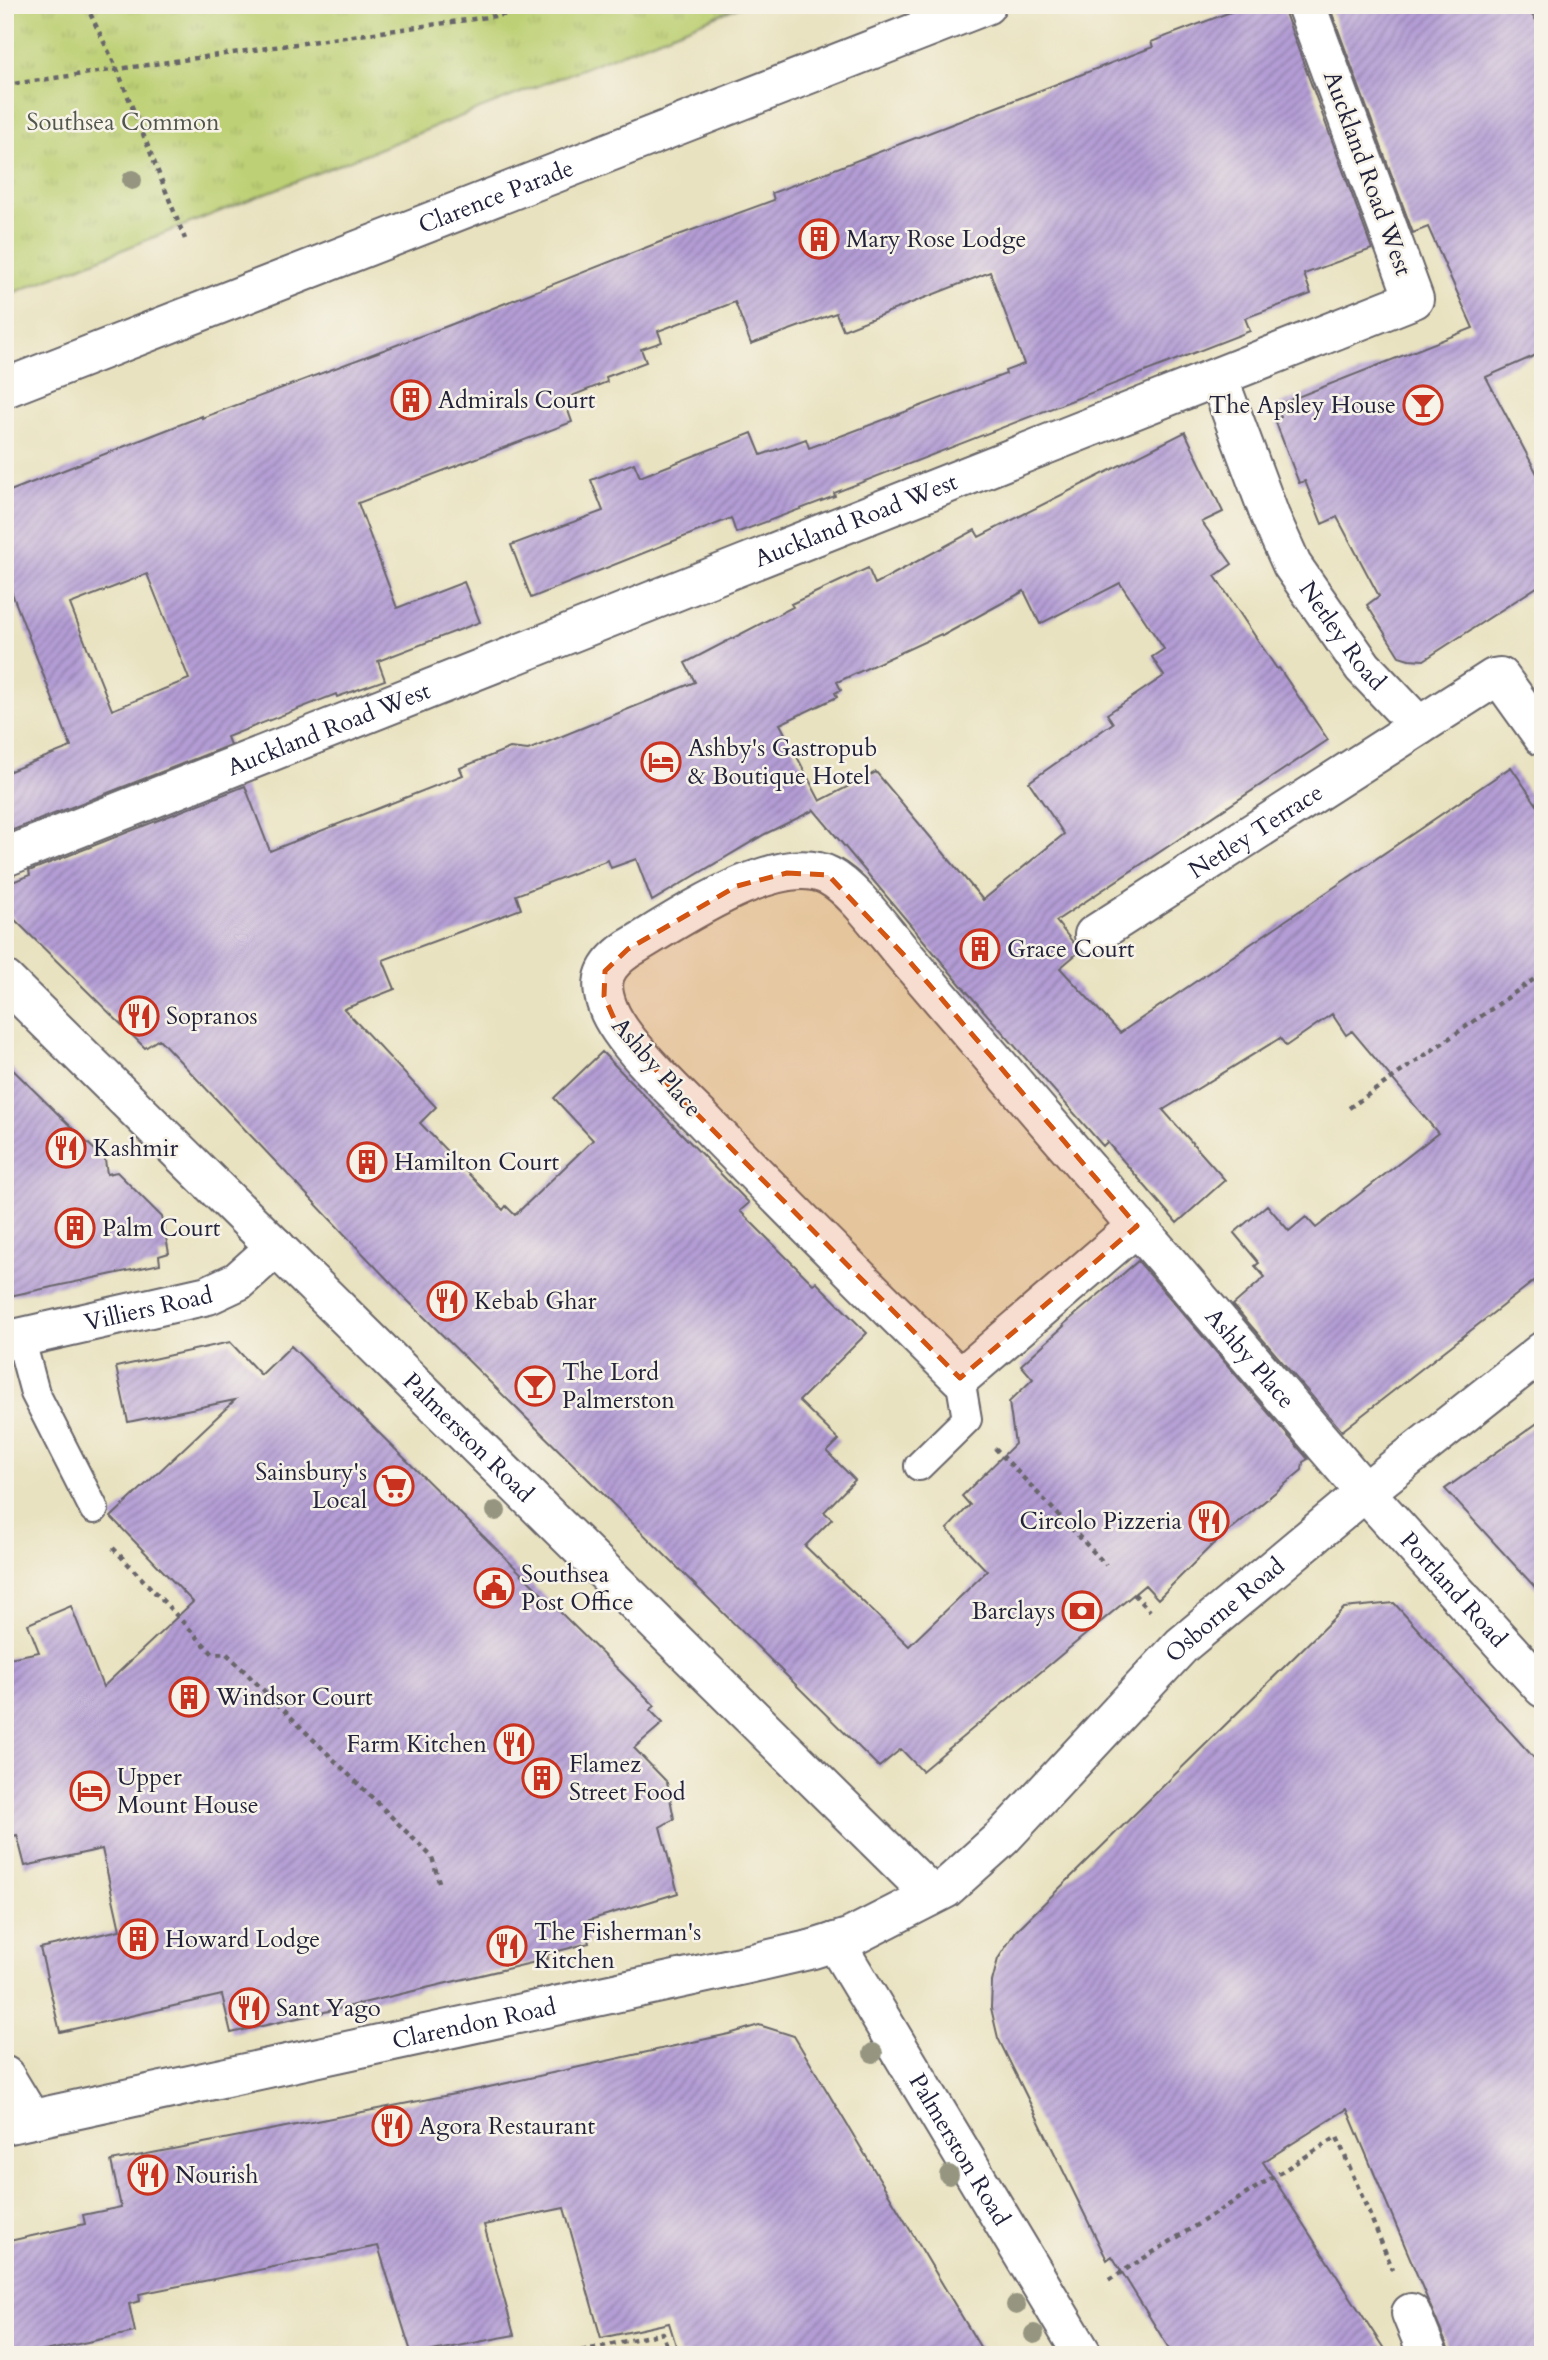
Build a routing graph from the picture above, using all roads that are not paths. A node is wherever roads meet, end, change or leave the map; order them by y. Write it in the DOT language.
graph roads {
  1 [pos="986,5"];
  2 [pos="1306,5"];
  3 [pos="1218,377"];
  4 [pos="5,388"];
  5 [pos="1419,726"];
  6 [pos="1543,737"];
  7 [pos="5,856"];
  8 [pos="1094,935"];
  9 [pos="5,980"];
  10 [pos="1137,1226"];
  11 [pos="276,1247"];
  12 [pos="12,1339"];
  13 [pos="1543,1351"];
  14 [pos="960,1378"];
  15 [pos="919,1466"];
  16 [pos="1365,1492"];
  17 [pos="94,1509"];
  18 [pos="1543,1688"];
  19 [pos="932,1895"];
  20 [pos="835,1941"];
  21 [pos="5,2076"];
  22 [pos="18,2122"];
  23 [pos="1411,2313"];
  24 [pos="1083,2355"];
  25 [pos="1428,2355"];
  1 -- 4 [label="street, Clarence Parade"];
  2 -- 3 [label="street, Auckland Road West"];
  3 -- 5 [label="street, Netley Road"];
  3 -- 7 [label="street, Auckland Road West"];
  5 -- 6 [label="street"];
  5 -- 8 [label="street, Netley Terrace"];
  9 -- 11 [label="street, Palmerston Road"];
  10 -- 14 [label="street"];
  10 -- 14 [label="street, Ashby Place"];
  10 -- 16 [label="street, Ashby Place"];
  11 -- 12 [label="street, Villiers Road"];
  11 -- 19 [label="street, Palmerston Road"];
  12 -- 17 [label="lane"];
  13 -- 16 [label="street, Osborne Road"];
  14 -- 15 [label="lane"];
  16 -- 18 [label="street, Portland Road"];
  16 -- 19 [label="street, Osborne Road"];
  19 -- 20 [label="street, Clarendon Road"];
  20 -- 22 [label="street, Clarendon Road"];
  20 -- 24 [label="street, Palmerston Road"];
  21 -- 22 [label="street"];
  23 -- 25 [label="street"];
}
